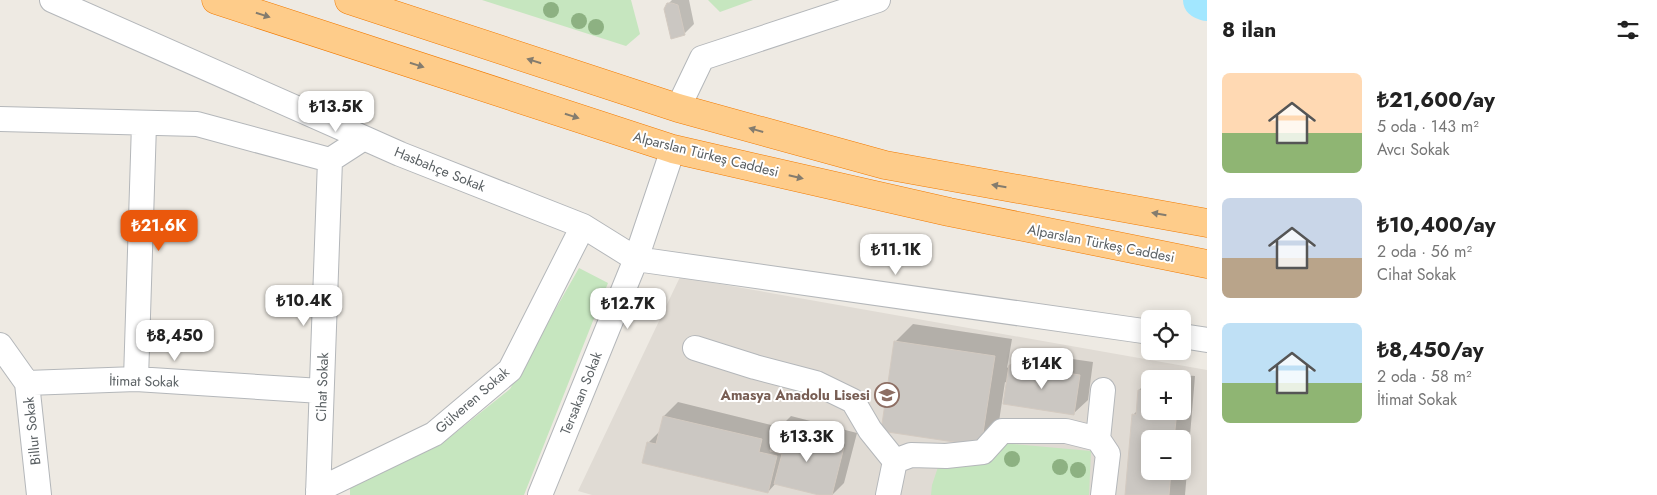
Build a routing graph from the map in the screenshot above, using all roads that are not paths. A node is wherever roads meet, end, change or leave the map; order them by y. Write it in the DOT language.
graph roads {
  1 [pos="52,0"];
  2 [pos="216,0"];
  3 [pos="349,0"];
  4 [pos="878,0"];
  5 [pos="678,108"];
  6 [pos="0,119"];
  7 [pos="144,124"];
  8 [pos="364,138"];
  9 [pos="673,149"];
  10 [pos="330,160"];
  11 [pos="1207,222"];
  12 [pos="583,226"];
  13 [pos="636,259"];
  14 [pos="1207,264"];
  15 [pos="1141,331"];
  16 [pos="1191,337"];
  17 [pos="1207,340"];
  18 [pos="0,345"];
  19 [pos="695,348"];
  20 [pos="136,379"];
  21 [pos="27,383"];
  22 [pos="321,390"];
  23 [pos="1103,390"];
  24 [pos="1098,439"];
  25 [pos="895,461"];
  26 [pos="318,492"];
  27 [pos="39,495"];
  28 [pos="540,495"];
  29 [pos="888,495"];
  30 [pos="1103,495"];
  1 -- 8 [label="street, Hasbahçe Sokak"];
  2 -- 9 [label="highway, Alparslan Türkeş Caddesi, one-way"];
  5 -- 3 [label="highway, one-way"];
  4 -- 5 [label="street"];
  11 -- 5 [label="highway, one-way"];
  6 -- 7 [label="street"];
  7 -- 10 [label="street"];
  7 -- 20 [label="street"];
  8 -- 10 [label="street"];
  8 -- 12 [label="street, Hasbahçe Sokak"];
  9 -- 13 [label="street, Tersakan Sokak"];
  9 -- 14 [label="highway, Alparslan Türkeş Caddesi, one-way"];
  10 -- 22 [label="street, Cihat Sokak"];
  12 -- 13 [label="street, Hasbahçe Sokak"];
  12 -- 26 [label="street, Gülveren Sokak"];
  13 -- 15 [label="street"];
  13 -- 28 [label="street, Tersakan Sokak"];
  16 -- 17 [label="street"];
  18 -- 21 [label="street, Billur Sokak"];
  19 -- 25 [label="street"];
  20 -- 21 [label="street, İtimat Sokak"];
  20 -- 22 [label="street, İtimat Sokak"];
  21 -- 27 [label="street, Billur Sokak"];
  22 -- 26 [label="street, Cihat Sokak"];
  23 -- 24 [label="street"];
  24 -- 25 [label="street"];
  24 -- 30 [label="street"];
  25 -- 29 [label="street"];
}
